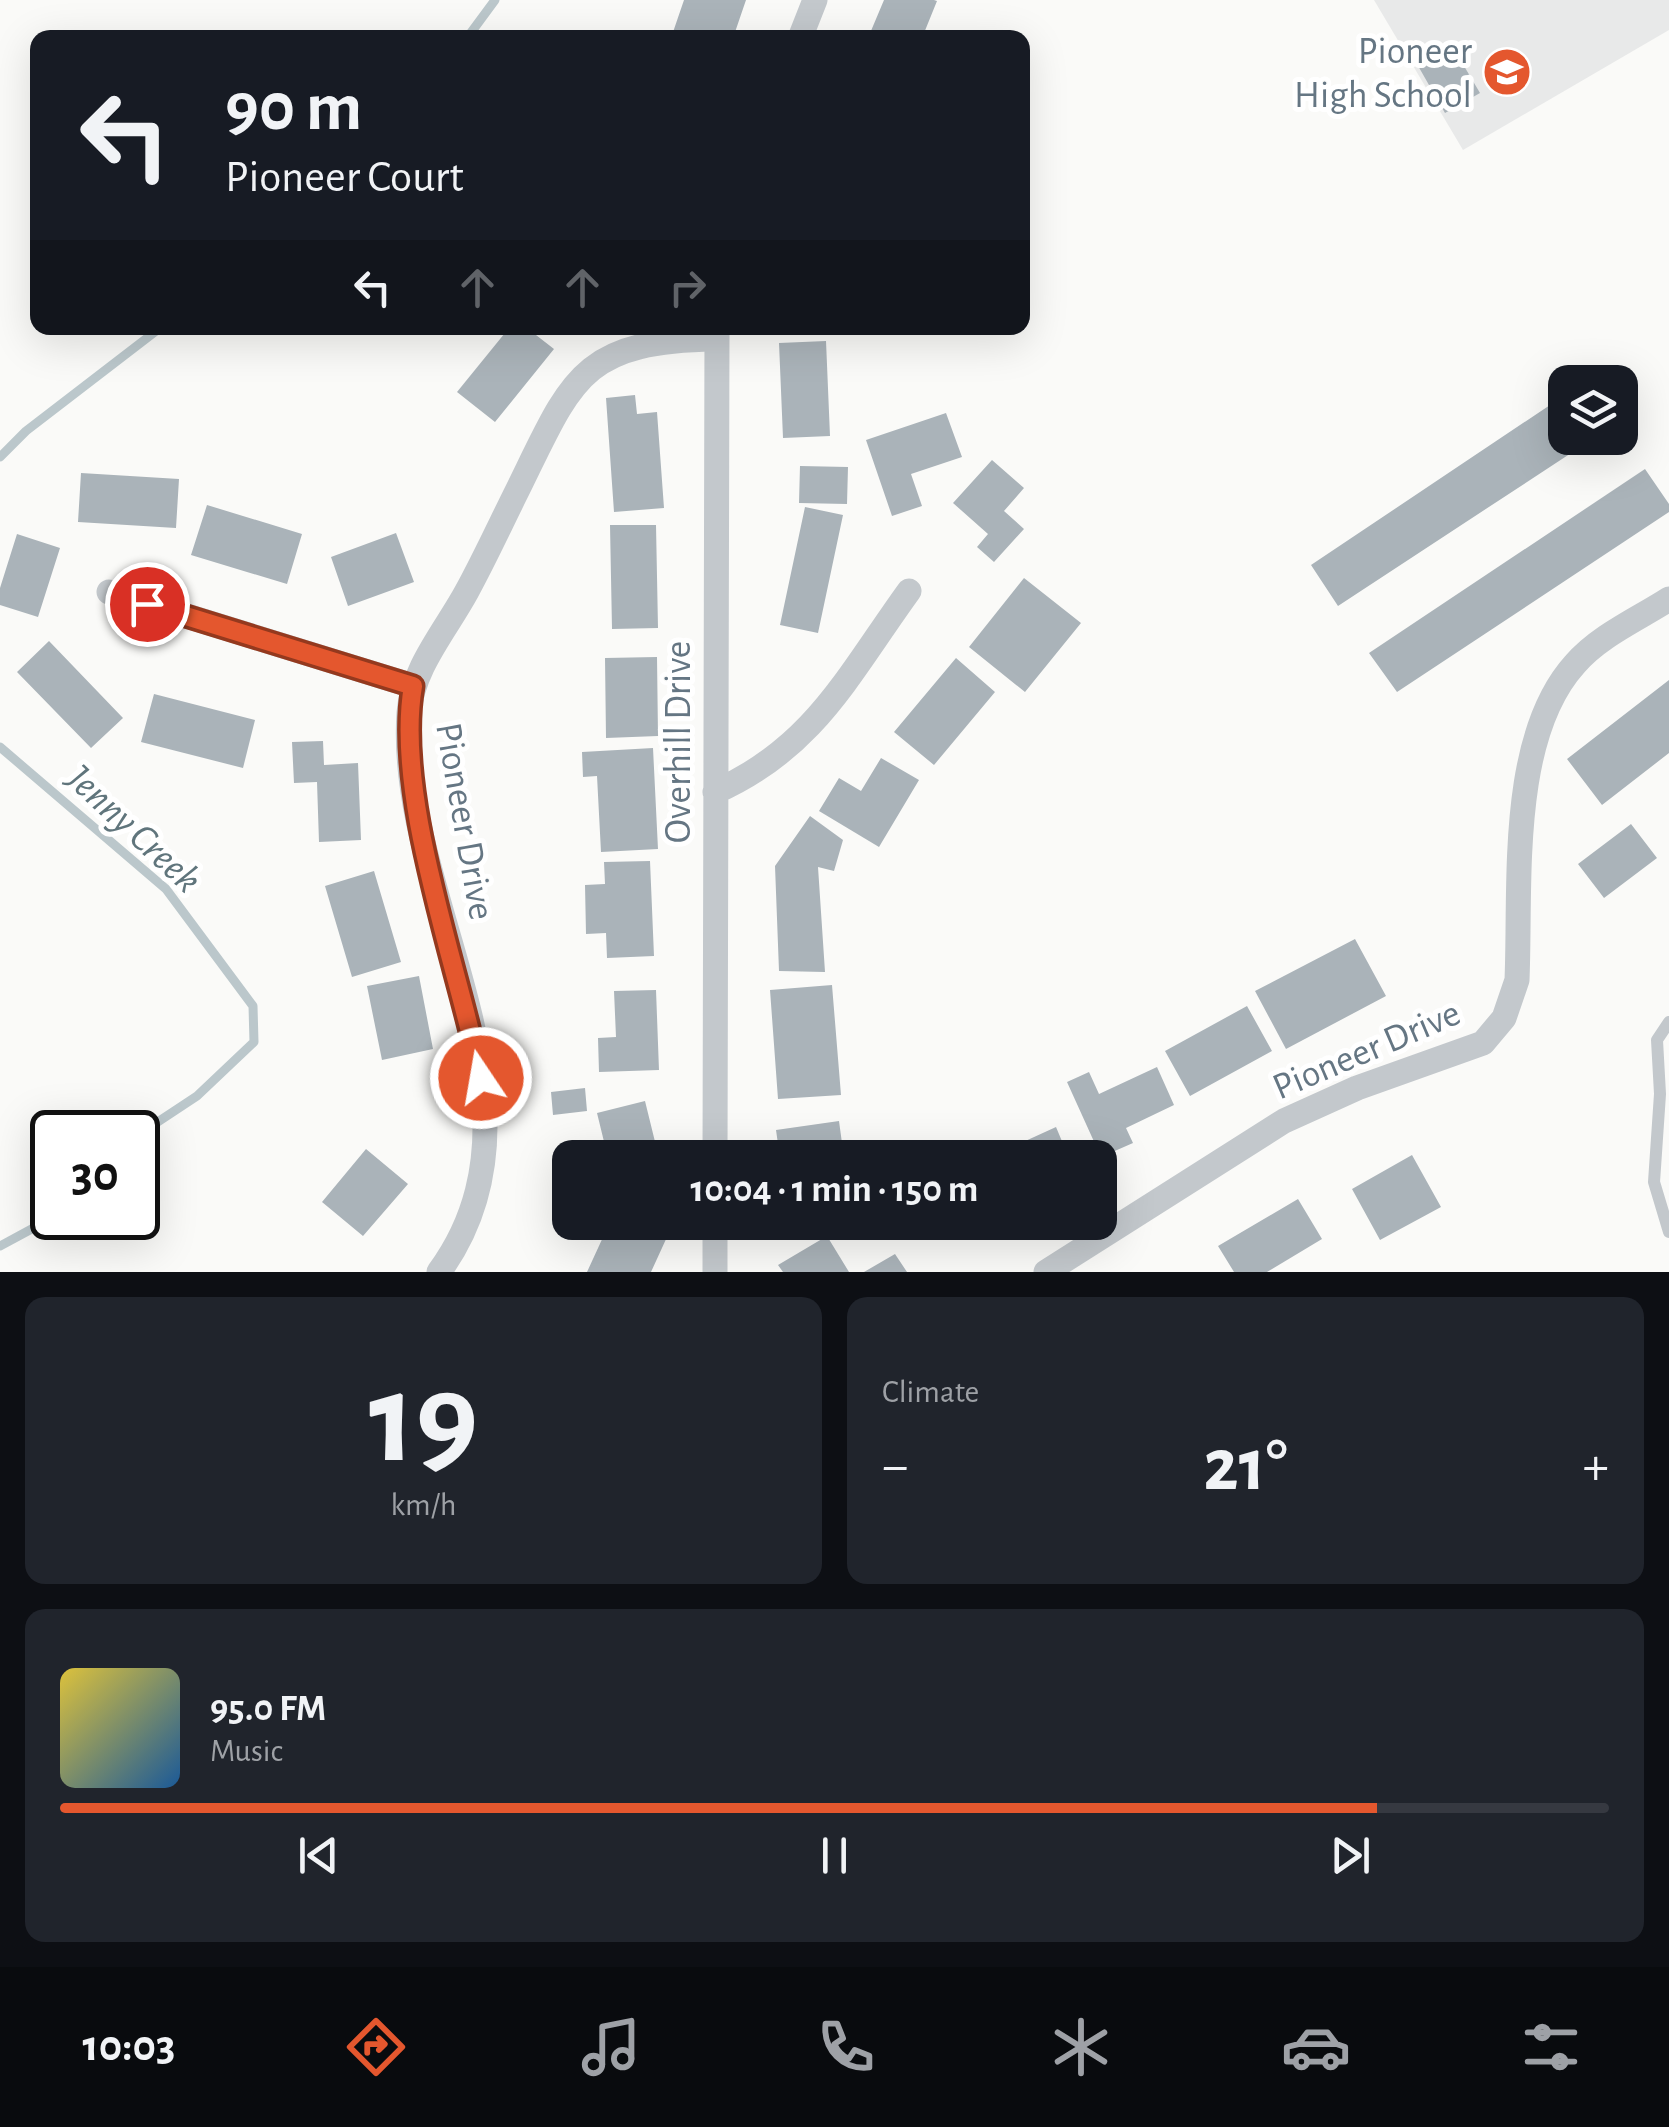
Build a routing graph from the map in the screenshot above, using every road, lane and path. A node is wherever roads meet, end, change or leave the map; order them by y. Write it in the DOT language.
graph roads {
  1 [pos="815,0"];
  2 [pos="803,30"];
  3 [pos="704,335"];
  4 [pos="716,335"];
  5 [pos="909,590"];
  6 [pos="110,592"];
  7 [pos="1669,599"];
  8 [pos="413,686"];
  9 [pos="714,792"];
  10 [pos="1669,1022"];
  11 [pos="715,1140"];
  12 [pos="1669,1232"];
  13 [pos="715,1240"];
  14 [pos="439,1272"];
  15 [pos="715,1272"];
  16 [pos="1046,1272"];
  1 -- 2 [label="street"];
  3 -- 8 [label="street, Pioneer Drive"];
  4 -- 9 [label="street, Overhill Drive"];
  5 -- 9 [label="street"];
  6 -- 8 [label="street"];
  7 -- 16 [label="street, Pioneer Drive"];
  8 -- 14 [label="street, Pioneer Drive"];
  9 -- 11 [label="street, Overhill Drive"];
  10 -- 12 [label="lane"];
  13 -- 15 [label="street"];
}
